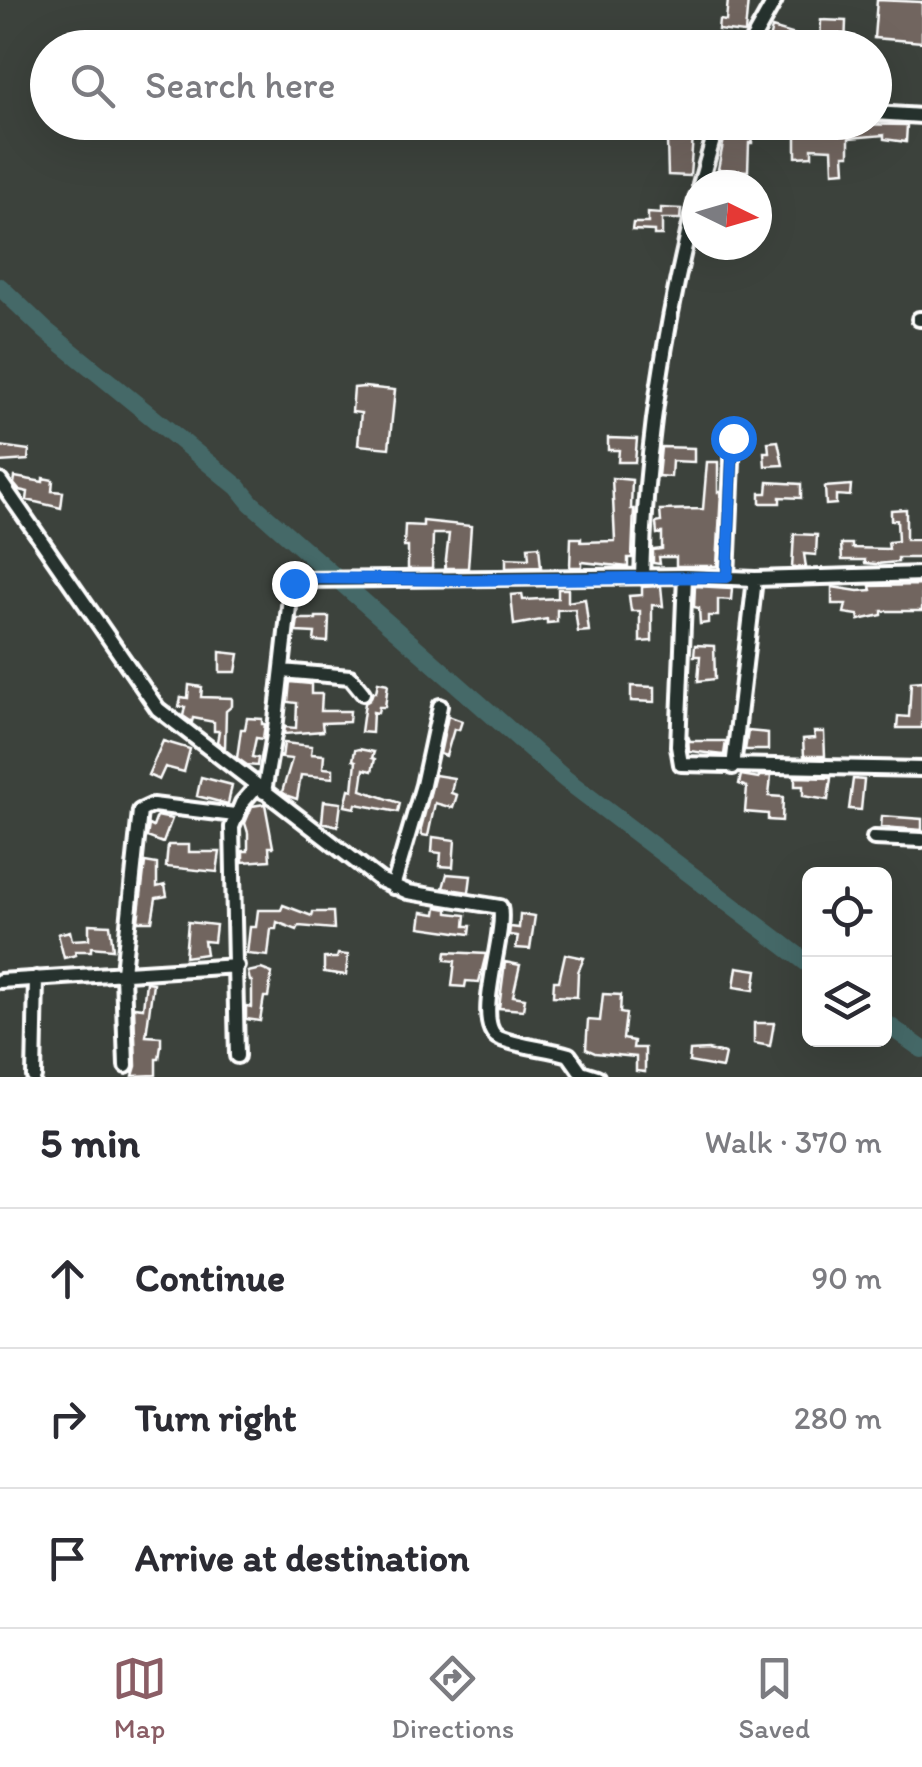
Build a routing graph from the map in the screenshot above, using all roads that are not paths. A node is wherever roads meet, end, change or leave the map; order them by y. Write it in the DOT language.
graph roads {
  1 [pos="776,0"];
  2 [pos="758,30"];
  3 [pos="892,114"];
  4 [pos="922,116"];
  5 [pos="713,140"];
  6 [pos="704,170"];
  7 [pos="683,260"];
  8 [pos="733,438"];
  9 [pos="0,481"];
  10 [pos="922,574"];
  11 [pos="642,576"];
  12 [pos="685,576"];
  13 [pos="727,577"];
  14 [pos="755,579"];
  15 [pos="282,671"];
  16 [pos="363,692"];
  17 [pos="440,706"];
  18 [pos="733,767"];
  19 [pos="922,769"];
  20 [pos="260,789"];
  21 [pos="235,815"];
  22 [pos="874,838"];
  23 [pos="922,840"];
  24 [pos="393,886"];
  25 [pos="237,966"];
  26 [pos="123,972"];
  27 [pos="36,978"];
  28 [pos="0,981"];
  29 [pos="237,1056"];
  30 [pos="126,1066"];
  31 [pos="34,1077"];
  32 [pos="598,1077"];
  1 -- 2 [label="street"];
  3 -- 4 [label="street"];
  5 -- 6 [label="street"];
  7 -- 11 [label="street"];
  8 -- 13 [label="street"];
  9 -- 20 [label="street"];
  10 -- 14 [label="street"];
  11 -- 12 [label="street"];
  11 -- 15 [label="street"];
  12 -- 13 [label="street"];
  12 -- 18 [label="street"];
  13 -- 14 [label="street"];
  14 -- 18 [label="street"];
  15 -- 16 [label="street"];
  15 -- 20 [label="street"];
  17 -- 24 [label="street"];
  18 -- 19 [label="street"];
  20 -- 21 [label="street"];
  20 -- 24 [label="street"];
  21 -- 25 [label="street"];
  21 -- 26 [label="street"];
  22 -- 23 [label="street"];
  24 -- 32 [label="street"];
  25 -- 26 [label="street"];
  25 -- 29 [label="street"];
  26 -- 27 [label="street"];
  26 -- 30 [label="street"];
  27 -- 28 [label="street"];
  27 -- 31 [label="street"];
}
